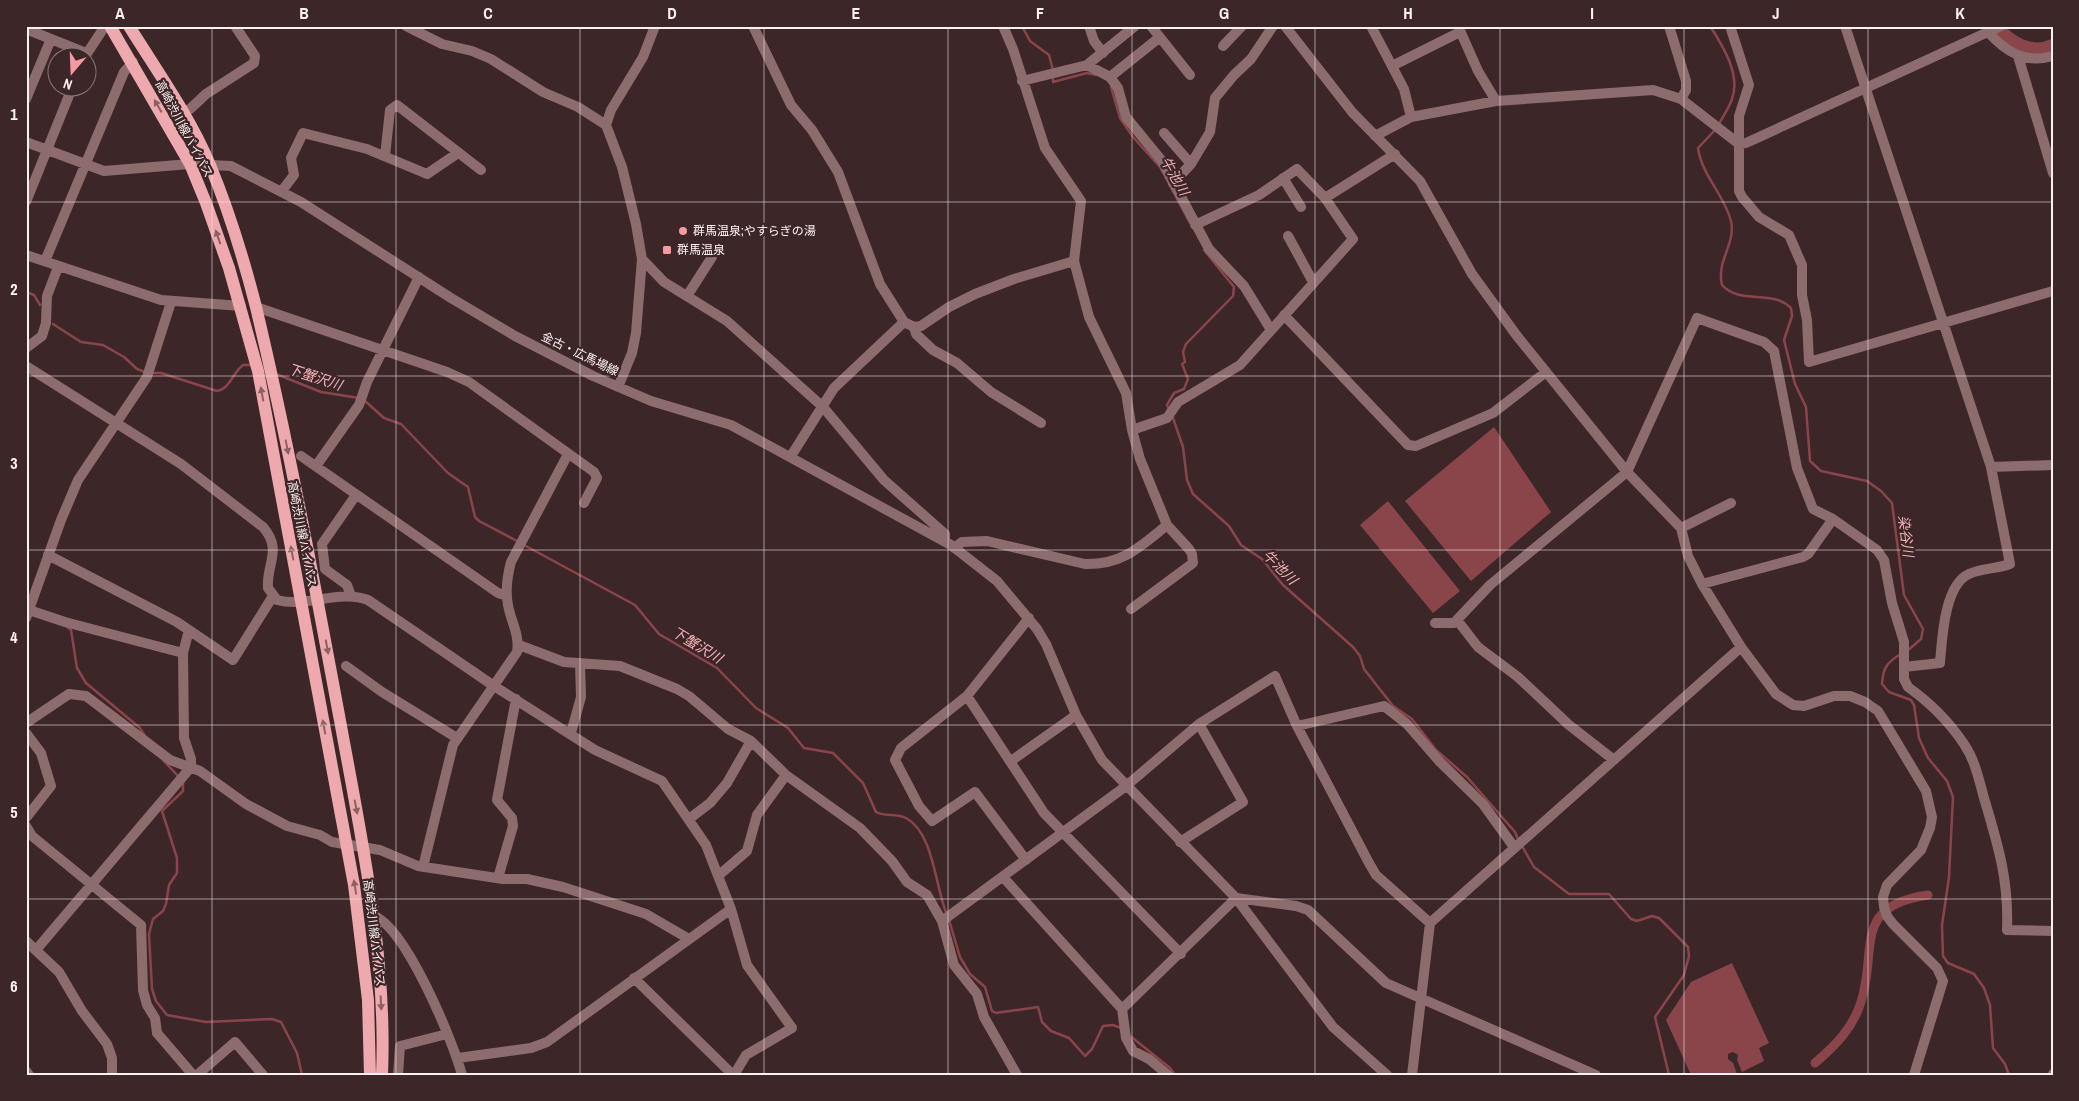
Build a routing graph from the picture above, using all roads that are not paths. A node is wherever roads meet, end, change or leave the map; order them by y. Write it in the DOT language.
graph roads {
  1 [pos="105,26"];
  2 [pos="110,26"];
  3 [pos="129,26"];
  4 [pos="234,26"];
  5 [pos="406,26"];
  6 [pos="655,26"];
  7 [pos="753,26"];
  8 [pos="1003,26"];
  9 [pos="1089,26"];
  10 [pos="1136,26"];
  11 [pos="1151,26"];
  12 [pos="1242,26"];
  13 [pos="1273,26"];
  14 [pos="1285,26"];
  15 [pos="1371,26"];
  16 [pos="1669,26"];
  17 [pos="1730,26"];
  18 [pos="1845,26"];
  19 [pos="2001,26"];
  20 [pos="26,29"];
  21 [pos="1459,29"];
  22 [pos="1988,32"];
  23 [pos="1160,37"];
  24 [pos="51,39"];
  25 [pos="1223,46"];
  26 [pos="70,48"];
  27 [pos="90,48"];
  28 [pos="1103,53"];
  29 [pos="2018,56"];
  30 [pos="2053,56"];
  31 [pos="133,62"];
  32 [pos="1087,65"];
  33 [pos="1392,66"];
  34 [pos="1190,75"];
  35 [pos="1110,77"];
  36 [pos="1022,81"];
  37 [pos="1865,89"];
  38 [pos="68,98"];
  39 [pos="1681,99"];
  40 [pos="26,100"];
  41 [pos="1496,101"];
  42 [pos="182,112"];
  43 [pos="1411,117"];
  44 [pos="606,125"];
  45 [pos="1164,133"];
  46 [pos="1374,136"];
  47 [pos="26,142"];
  48 [pos="1739,144"];
  49 [pos="48,150"];
  50 [pos="458,153"];
  51 [pos="1395,154"];
  52 [pos="385,156"];
  53 [pos="84,164"];
  54 [pos="190,164"];
  55 [pos="210,164"];
  56 [pos="1191,164"];
  57 [pos="481,170"];
  58 [pos="2053,173"];
  59 [pos="1283,178"];
  60 [pos="1173,183"];
  61 [pos="281,192"];
  62 [pos="1325,198"];
  63 [pos="26,202"];
  64 [pos="1301,207"];
  65 [pos="1195,226"];
  66 [pos="1288,236"];
  67 [pos="26,255"];
  68 [pos="712,257"];
  69 [pos="642,259"];
  70 [pos="45,261"];
  71 [pos="1074,261"];
  72 [pos="58,267"];
  73 [pos="419,277"];
  74 [pos="1313,282"];
  75 [pos="2053,291"];
  76 [pos="686,296"];
  77 [pos="171,302"];
  78 [pos="241,306"];
  79 [pos="256,307"];
  80 [pos="1284,314"];
  81 [pos="904,322"];
  82 [pos="1942,323"];
  83 [pos="914,327"];
  84 [pos="1271,330"];
  85 [pos="26,348"];
  86 [pos="383,352"];
  87 [pos="26,366"];
  88 [pos="1546,372"];
  89 [pos="618,387"];
  90 [pos="823,407"];
  91 [pos="115,422"];
  92 [pos="1041,423"];
  93 [pos="1132,430"];
  94 [pos="568,454"];
  95 [pos="301,456"];
  96 [pos="792,456"];
  97 [pos="2053,465"];
  98 [pos="316,466"];
  99 [pos="1991,466"];
  100 [pos="1627,472"];
  101 [pos="356,495"];
  102 [pos="584,503"];
  103 [pos="1731,503"];
  104 [pos="1833,519"];
  105 [pos="1167,525"];
  106 [pos="1681,528"];
  107 [pos="950,545"];
  108 [pos="48,555"];
  109 [pos="1702,584"];
  110 [pos="273,596"];
  111 [pos="351,596"];
  112 [pos="507,596"];
  113 [pos="318,600"];
  114 [pos="301,601"];
  115 [pos="1131,609"];
  116 [pos="28,614"];
  117 [pos="1029,618"];
  118 [pos="1457,620"];
  119 [pos="1435,623"];
  120 [pos="189,630"];
  121 [pos="518,644"];
  122 [pos="1741,647"];
  123 [pos="183,653"];
  124 [pos="580,663"];
  125 [pos="346,666"];
  126 [pos="1904,667"];
  127 [pos="494,686"];
  128 [pos="966,696"];
  129 [pos="516,699"];
  130 [pos="1076,715"];
  131 [pos="26,723"];
  132 [pos="1199,724"];
  133 [pos="1297,726"];
  134 [pos="26,733"];
  135 [pos="571,733"];
  136 [pos="457,738"];
  137 [pos="751,740"];
  138 [pos="1614,760"];
  139 [pos="1011,761"];
  140 [pos="191,767"];
  141 [pos="786,775"];
  142 [pos="1126,786"];
  143 [pos="26,818"];
  144 [pos="689,819"];
  145 [pos="26,826"];
  146 [pos="1063,832"];
  147 [pos="1180,842"];
  148 [pos="347,844"];
  149 [pos="363,845"];
  150 [pos="1514,847"];
  151 [pos="1026,860"];
  152 [pos="423,867"];
  153 [pos="718,876"];
  154 [pos="1003,877"];
  155 [pos="498,878"];
  156 [pos="91,885"];
  157 [pos="1236,898"];
  158 [pos="731,910"];
  159 [pos="374,916"];
  160 [pos="942,921"];
  161 [pos="1430,923"];
  162 [pos="2053,931"];
  163 [pos="689,939"];
  164 [pos="26,941"];
  165 [pos="36,950"];
  166 [pos="1181,954"];
  167 [pos="634,978"];
  168 [pos="1421,998"];
  169 [pos="1122,1009"];
  170 [pos="447,1034"];
  171 [pos="458,1058"];
  172 [pos="26,1071"];
  173 [pos="30,1075"];
  174 [pos="112,1075"];
  175 [pos="193,1075"];
  176 [pos="197,1075"];
  177 [pos="263,1075"];
  178 [pos="370,1075"];
  179 [pos="382,1075"];
  180 [pos="398,1075"];
  181 [pos="462,1075"];
  182 [pos="734,1075"];
  183 [pos="1017,1075"];
  184 [pos="1168,1075"];
  185 [pos="1387,1075"];
  186 [pos="1412,1075"];
  187 [pos="1596,1075"];
  188 [pos="1914,1075"];
  1 -- 27 [label="street"];
  2 -- 31 [label="main road, 高崎渋川線バイパス"];
  3 -- 42 [label="main road, 高崎渋川線バイパス"];
  4 -- 42 [label="street"];
  5 -- 44 [label="street"];
  6 -- 44 [label="street"];
  7 -- 81 [label="street"];
  8 -- 36 [label="street"];
  9 -- 28 [label="street"];
  10 -- 28 [label="street"];
  11 -- 23 [label="street"];
  12 -- 25 [label="street"];
  13 -- 56 [label="street"];
  14 -- 46 [label="street"];
  15 -- 33 [label="street"];
  16 -- 39 [label="street"];
  17 -- 48 [label="street"];
  18 -- 37 [label="street"];
  19 -- 22 [label="street"];
  20 -- 24 [label="street"];
  21 -- 33 [label="street"];
  21 -- 41 [label="street"];
  22 -- 29 [label="street"];
  22 -- 37 [label="street"];
  23 -- 34 [label="street"];
  23 -- 35 [label="street"];
  24 -- 26 [label="street"];
  24 -- 40 [label="street"];
  28 -- 32 [label="street"];
  29 -- 30 [label="street"];
  29 -- 58 [label="street"];
  31 -- 53 [label="street"];
  54 -- 31 [label="main road, 高崎渋川線バイパス, one-way"];
  32 -- 35 [label="street"];
  32 -- 36 [label="street"];
  33 -- 43 [label="street"];
  35 -- 60 [label="street"];
  36 -- 71 [label="street"];
  37 -- 48 [label="street"];
  37 -- 82 [label="street"];
  38 -- 49 [label="street"];
  39 -- 41 [label="street"];
  39 -- 48 [label="street"];
  41 -- 43 [label="street"];
  42 -- 55 [label="main road, 高崎渋川線バイパス"];
  43 -- 46 [label="street"];
  44 -- 69 [label="street"];
  45 -- 56 [label="street"];
  46 -- 51 [label="street"];
  47 -- 49 [label="street, 金古・広馬場線"];
  48 -- 82 [label="street"];
  49 -- 53 [label="street, 金古・広馬場線"];
  49 -- 63 [label="street"];
  50 -- 52 [label="street"];
  50 -- 52 [label="street"];
  50 -- 57 [label="street"];
  51 -- 62 [label="street"];
  51 -- 88 [label="street"];
  52 -- 61 [label="street"];
  53 -- 54 [label="street, 金古・広馬場線"];
  53 -- 70 [label="street"];
  54 -- 55 [label="street, 金古・広馬場線"];
  78 -- 54 [label="main road, 高崎渋川線バイパス, one-way"];
  55 -- 61 [label="street, 金古・広馬場線"];
  55 -- 79 [label="main road, 高崎渋川線バイパス"];
  56 -- 60 [label="street"];
  59 -- 62 [label="street"];
  59 -- 64 [label="street"];
  59 -- 65 [label="street"];
  60 -- 65 [label="street"];
  61 -- 73 [label="street, 金古・広馬場線"];
  62 -- 74 [label="street"];
  65 -- 84 [label="street"];
  66 -- 74 [label="street"];
  67 -- 70 [label="street"];
  68 -- 76 [label="street"];
  69 -- 76 [label="street"];
  69 -- 89 [label="street"];
  70 -- 72 [label="street"];
  71 -- 83 [label="street"];
  71 -- 93 [label="street"];
  72 -- 77 [label="street"];
  72 -- 85 [label="street"];
  73 -- 86 [label="street"];
  73 -- 89 [label="street, 金古・広馬場線"];
  74 -- 80 [label="street"];
  75 -- 82 [label="street"];
  76 -- 90 [label="street"];
  77 -- 78 [label="street"];
  77 -- 91 [label="street"];
  114 -- 78 [label="main road, 高崎渋川線バイパス, one-way"];
  79 -- 86 [label="street"];
  79 -- 113 [label="main road, 高崎渋川線バイパス, one-way"];
  80 -- 84 [label="street"];
  80 -- 88 [label="street"];
  81 -- 83 [label="street"];
  81 -- 90 [label="street"];
  82 -- 99 [label="street"];
  83 -- 92 [label="street"];
  84 -- 93 [label="street"];
  86 -- 94 [label="street"];
  86 -- 98 [label="street"];
  87 -- 91 [label="street"];
  88 -- 100 [label="street"];
  89 -- 96 [label="street, 金古・広馬場線"];
  90 -- 96 [label="street"];
  90 -- 107 [label="street"];
  91 -- 108 [label="street"];
  91 -- 110 [label="street"];
  93 -- 105 [label="street"];
  94 -- 102 [label="street"];
  94 -- 112 [label="street"];
  95 -- 98 [label="street"];
  96 -- 107 [label="street, 金古・広馬場線"];
  97 -- 99 [label="street"];
  98 -- 101 [label="street"];
  99 -- 126 [label="street"];
  100 -- 104 [label="street"];
  100 -- 106 [label="street"];
  100 -- 118 [label="street"];
  101 -- 111 [label="street"];
  101 -- 112 [label="street"];
  103 -- 106 [label="street"];
  104 -- 109 [label="street"];
  104 -- 126 [label="street"];
  105 -- 107 [label="street"];
  105 -- 115 [label="street"];
  106 -- 109 [label="street"];
  107 -- 117 [label="street"];
  108 -- 116 [label="street"];
  108 -- 120 [label="street"];
  109 -- 122 [label="street"];
  110 -- 114 [label="street"];
  110 -- 120 [label="street"];
  111 -- 113 [label="street"];
  111 -- 127 [label="street"];
  112 -- 121 [label="street"];
  113 -- 114 [label="street"];
  113 -- 149 [label="main road, 高崎渋川線バイパス, one-way"];
  148 -- 114 [label="main road, 高崎渋川線バイパス, one-way"];
  116 -- 123 [label="street"];
  117 -- 128 [label="street"];
  117 -- 130 [label="street"];
  118 -- 119 [label="street"];
  118 -- 138 [label="street"];
  120 -- 123 [label="street"];
  121 -- 124 [label="street"];
  121 -- 127 [label="street"];
  122 -- 138 [label="street"];
  122 -- 188 [label="street"];
  123 -- 140 [label="street"];
  124 -- 135 [label="street"];
  124 -- 137 [label="street"];
  125 -- 136 [label="street"];
  126 -- 162 [label="street"];
  127 -- 129 [label="street"];
  127 -- 136 [label="street"];
  128 -- 139 [label="street"];
  128 -- 151 [label="street"];
  129 -- 135 [label="street"];
  129 -- 155 [label="street"];
  130 -- 139 [label="street"];
  130 -- 142 [label="street"];
  131 -- 140 [label="street"];
  132 -- 133 [label="street"];
  132 -- 142 [label="street"];
  132 -- 147 [label="street"];
  133 -- 150 [label="street"];
  133 -- 161 [label="street"];
  134 -- 143 [label="street"];
  135 -- 144 [label="street"];
  136 -- 152 [label="street"];
  137 -- 141 [label="street"];
  137 -- 144 [label="street"];
  138 -- 150 [label="street"];
  139 -- 146 [label="street"];
  140 -- 148 [label="street"];
  140 -- 156 [label="street"];
  141 -- 153 [label="street"];
  141 -- 160 [label="street"];
  142 -- 146 [label="street"];
  142 -- 147 [label="street"];
  144 -- 153 [label="street"];
  145 -- 156 [label="street"];
  146 -- 151 [label="street"];
  146 -- 166 [label="street"];
  147 -- 157 [label="street"];
  148 -- 149 [label="street"];
  178 -- 148 [label="main road, 高崎渋川線バイパス, one-way"];
  149 -- 152 [label="street"];
  149 -- 159 [label="main road, 高崎渋川線バイパス"];
  150 -- 161 [label="street"];
  151 -- 154 [label="street"];
  152 -- 155 [label="street"];
  153 -- 158 [label="street"];
  154 -- 160 [label="street"];
  154 -- 169 [label="street"];
  155 -- 163 [label="street"];
  156 -- 165 [label="street"];
  156 -- 175 [label="street"];
  157 -- 166 [label="street"];
  157 -- 168 [label="street"];
  157 -- 185 [label="street"];
  158 -- 163 [label="street"];
  158 -- 182 [label="street"];
  159 -- 170 [label="street"];
  159 -- 179 [label="main road, 高崎渋川線バイパス, one-way"];
  160 -- 183 [label="street"];
  161 -- 168 [label="street"];
  163 -- 167 [label="street"];
  164 -- 165 [label="street"];
  165 -- 174 [label="street"];
  166 -- 169 [label="street"];
  167 -- 171 [label="street"];
  167 -- 182 [label="street"];
  168 -- 186 [label="street"];
  168 -- 187 [label="street"];
  169 -- 184 [label="street"];
  170 -- 171 [label="street"];
  170 -- 180 [label="street"];
  171 -- 181 [label="street"];
  172 -- 173 [label="street"];
  176 -- 177 [label="street"];
}
